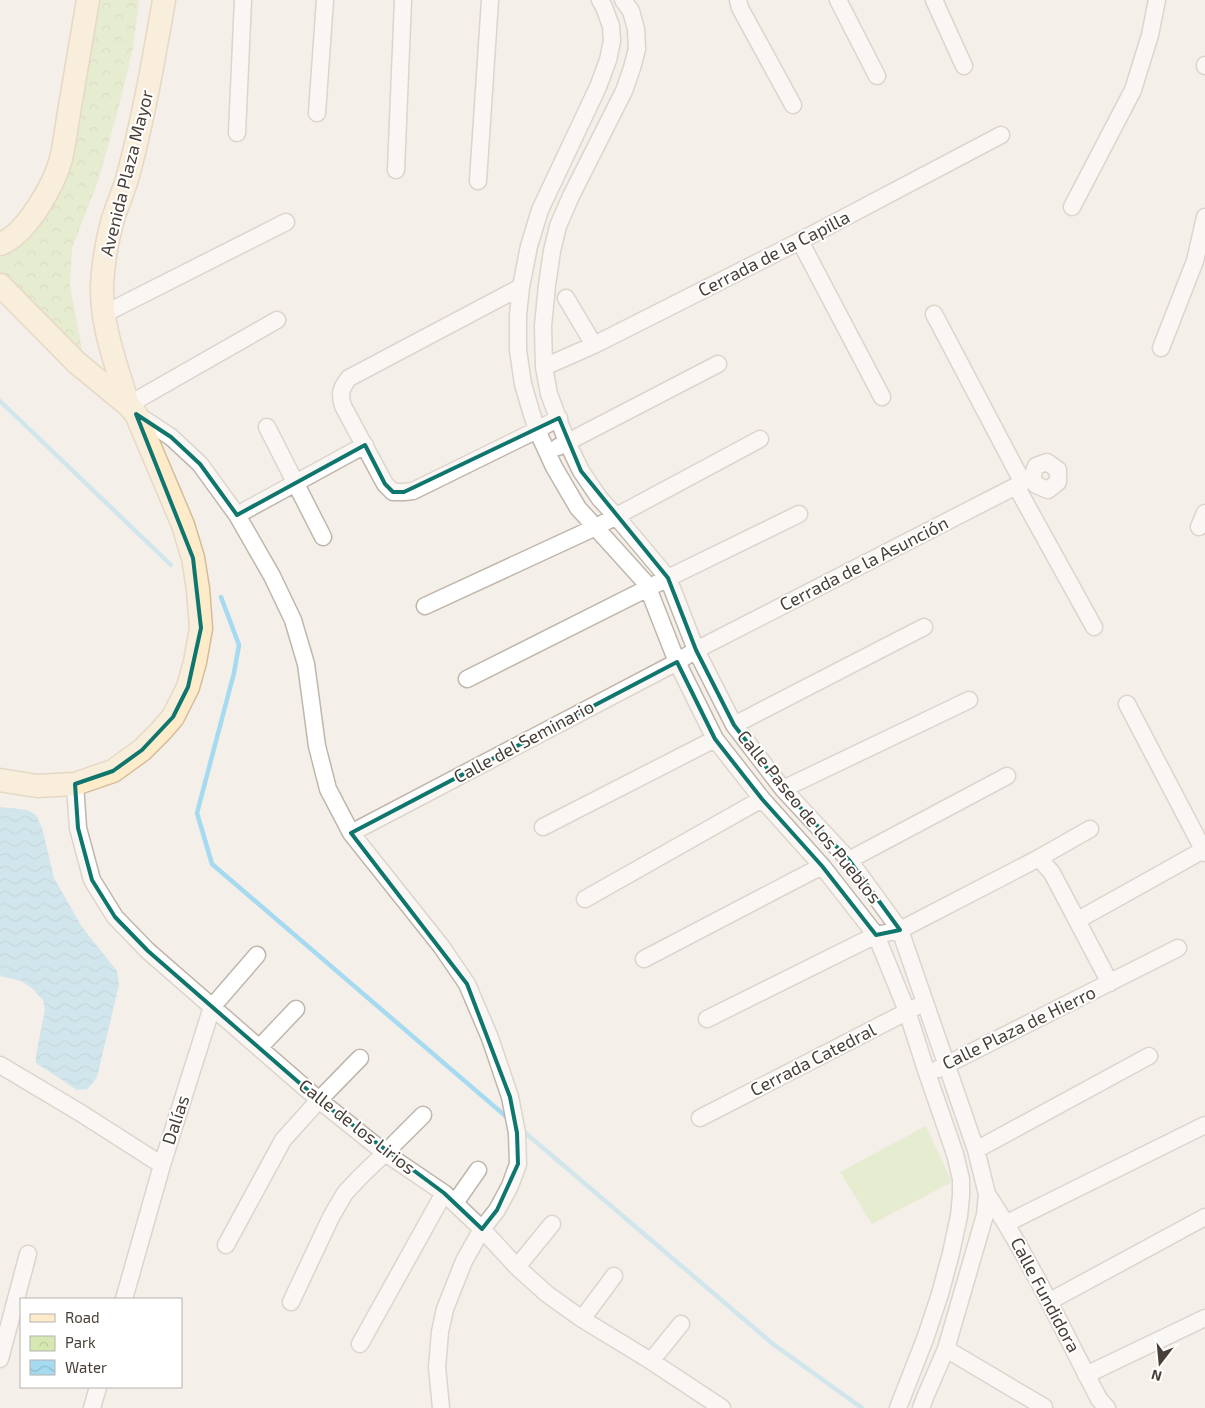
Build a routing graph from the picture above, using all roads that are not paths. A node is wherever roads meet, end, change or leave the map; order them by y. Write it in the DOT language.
graph roads {
  1 [pos="88,0"];
  2 [pos="164,0"];
  3 [pos="243,0"];
  4 [pos="325,0"];
  5 [pos="402,0"];
  6 [pos="490,0"];
  7 [pos="600,0"];
  8 [pos="623,0"];
  9 [pos="738,0"];
  10 [pos="838,0"];
  11 [pos="934,0"];
  12 [pos="1157,0"];
  13 [pos="964,66"];
  14 [pos="877,76"];
  15 [pos="793,105"];
  16 [pos="317,113"];
  17 [pos="237,133"];
  18 [pos="1001,135"];
  19 [pos="396,170"];
  20 [pos="478,181"];
  21 [pos="1072,206"];
  22 [pos="1205,217"];
  23 [pos="286,222"];
  24 [pos="800,241"];
  25 [pos="0,244"];
  26 [pos="0,285"];
  27 [pos="521,286"];
  28 [pos="566,298"];
  29 [pos="104,314"];
  30 [pos="934,314"];
  31 [pos="278,320"];
  32 [pos="594,345"];
  33 [pos="1161,348"];
  34 [pos="718,364"];
  35 [pos="544,367"];
  36 [pos="882,397"];
  37 [pos="132,409"];
  38 [pos="559,418"];
  39 [pos="267,426"];
  40 [pos="538,430"];
  41 [pos="760,439"];
  42 [pos="567,442"];
  43 [pos="365,445"];
  44 [pos="548,452"];
  45 [pos="295,482"];
  46 [pos="1024,482"];
  47 [pos="237,514"];
  48 [pos="799,514"];
  49 [pos="616,515"];
  50 [pos="596,527"];
  51 [pos="323,537"];
  52 [pos="668,578"];
  53 [pos="648,588"];
  54 [pos="425,606"];
  55 [pos="924,627"];
  56 [pos="1094,627"];
  57 [pos="696,650"];
  58 [pos="677,662"];
  59 [pos="467,679"];
  60 [pos="969,700"];
  61 [pos="1127,704"];
  62 [pos="734,725"];
  63 [pos="715,739"];
  64 [pos="1007,776"];
  65 [pos="0,780"];
  66 [pos="75,784"];
  67 [pos="784,789"];
  68 [pos="762,800"];
  69 [pos="544,827"];
  70 [pos="1090,829"];
  71 [pos="351,833"];
  72 [pos="1204,851"];
  73 [pos="1039,858"];
  74 [pos="849,860"];
  75 [pos="822,866"];
  76 [pos="585,899"];
  77 [pos="1078,920"];
  78 [pos="900,930"];
  79 [pos="876,935"];
  80 [pos="1178,948"];
  81 [pos="257,955"];
  82 [pos="644,959"];
  83 [pos="1110,983"];
  84 [pos="925,1002"];
  85 [pos="212,1007"];
  86 [pos="296,1009"];
  87 [pos="908,1011"];
  88 [pos="707,1019"];
  89 [pos="259,1048"];
  90 [pos="1150,1056"];
  91 [pos="360,1058"];
  92 [pos="0,1065"];
  93 [pos="947,1065"];
  94 [pos="926,1074"];
  95 [pos="319,1100"];
  96 [pos="423,1115"];
  97 [pos="700,1118"];
  98 [pos="1205,1125"];
  99 [pos="976,1150"];
  100 [pos="386,1153"];
  101 [pos="162,1165"];
  102 [pos="478,1170"];
  103 [pos="987,1194"];
  104 [pos="450,1198"];
  105 [pos="1205,1217"];
  106 [pos="1007,1223"];
  107 [pos="552,1224"];
  108 [pos="482,1229"];
  109 [pos="226,1245"];
  110 [pos="28,1254"];
  111 [pos="517,1267"];
  112 [pos="614,1276"];
  113 [pos="124,1298"];
  114 [pos="1050,1301"];
  115 [pos="291,1302"];
  116 [pos="1205,1318"];
  117 [pos="582,1319"];
  118 [pos="681,1324"];
  119 [pos="360,1344"];
  120 [pos="946,1349"];
  121 [pos="0,1359"];
  122 [pos="651,1362"];
  123 [pos="1086,1375"];
  124 [pos="906,1386"];
  125 [pos="98,1388"];
  126 [pos="924,1402"];
  127 [pos="1100,1405"];
  128 [pos="1044,1407"];
  129 [pos="92,1408"];
  130 [pos="440,1408"];
  131 [pos="722,1408"];
  132 [pos="898,1408"];
  1 -- 25 [label="street"];
  2 -- 29 [label="street, Avenida Plaza Mayor"];
  3 -- 17 [label="street"];
  4 -- 16 [label="street"];
  5 -- 19 [label="street"];
  6 -- 20 [label="street"];
  7 -- 27 [label="street, Calle Paseo de los Pueblos"];
  8 -- 35 [label="street, Calle Paseo de los Pueblos"];
  9 -- 15 [label="street"];
  10 -- 14 [label="street"];
  11 -- 13 [label="street"];
  12 -- 21 [label="street"];
  18 -- 24 [label="street, Cerrada de la Capilla"];
  22 -- 33 [label="street"];
  23 -- 29 [label="street"];
  24 -- 32 [label="street, Cerrada de la Capilla"];
  24 -- 36 [label="street"];
  26 -- 37 [label="street"];
  27 -- 40 [label="street, Calle Paseo de los Pueblos"];
  27 -- 43 [label="street"];
  28 -- 32 [label="street"];
  29 -- 37 [label="street, Avenida Plaza Mayor"];
  30 -- 46 [label="street"];
  31 -- 37 [label="street"];
  32 -- 35 [label="street, Cerrada de la Capilla"];
  34 -- 42 [label="street"];
  35 -- 38 [label="street, Calle Paseo de los Pueblos"];
  37 -- 47 [label="street"];
  37 -- 66 [label="street, Avenida Plaza Mayor"];
  38 -- 40 [label="street"];
  38 -- 42 [label="street, Calle Paseo de los Pueblos"];
  39 -- 45 [label="street"];
  40 -- 43 [label="street"];
  40 -- 44 [label="street, Calle Paseo de los Pueblos"];
  41 -- 49 [label="street"];
  42 -- 44 [label="street"];
  42 -- 49 [label="street, Calle Paseo de los Pueblos"];
  43 -- 45 [label="street"];
  44 -- 50 [label="street, Calle Paseo de los Pueblos"];
  45 -- 47 [label="street"];
  45 -- 51 [label="street"];
  46 -- 56 [label="street"];
  46 -- 57 [label="street, Cerrada de la Asunción"];
  47 -- 71 [label="street"];
  48 -- 52 [label="street"];
  49 -- 50 [label="street"];
  49 -- 52 [label="street, Calle Paseo de los Pueblos"];
  50 -- 53 [label="street, Calle Paseo de los Pueblos"];
  50 -- 54 [label="street"];
  52 -- 53 [label="street"];
  52 -- 57 [label="street, Calle Paseo de los Pueblos"];
  53 -- 58 [label="street, Calle Paseo de los Pueblos"];
  53 -- 59 [label="street"];
  55 -- 62 [label="street"];
  57 -- 58 [label="street, Calle del Seminario"];
  57 -- 62 [label="street, Calle Paseo de los Pueblos"];
  58 -- 63 [label="street, Calle Paseo de los Pueblos"];
  58 -- 71 [label="street, Calle del Seminario"];
  60 -- 67 [label="street"];
  61 -- 72 [label="street"];
  62 -- 67 [label="street, Calle Paseo de los Pueblos"];
  63 -- 68 [label="street, Calle Paseo de los Pueblos"];
  63 -- 69 [label="street"];
  64 -- 74 [label="street"];
  65 -- 66 [label="street, Avenida Plaza Mayor"];
  66 -- 85 [label="street, Calle de los Lirios"];
  67 -- 74 [label="street, Calle Paseo de los Pueblos"];
  68 -- 75 [label="street, Calle Paseo de los Pueblos"];
  68 -- 76 [label="street"];
  70 -- 73 [label="street"];
  71 -- 108 [label="street"];
  72 -- 77 [label="street"];
  73 -- 77 [label="street, Calle Plaza de Hierro"];
  73 -- 78 [label="street"];
  74 -- 78 [label="street, Calle Paseo de los Pueblos"];
  75 -- 79 [label="street, Calle Paseo de los Pueblos"];
  75 -- 82 [label="street"];
  77 -- 83 [label="street, Calle Plaza de Hierro"];
  78 -- 79 [label="street"];
  78 -- 84 [label="street, Calle Paseo de los Pueblos"];
  79 -- 87 [label="street, Calle Paseo de los Pueblos"];
  79 -- 88 [label="street"];
  80 -- 83 [label="street"];
  81 -- 85 [label="street, Dalías"];
  83 -- 93 [label="street, Calle Plaza de Hierro"];
  84 -- 87 [label="street, Cerrada Catedral"];
  84 -- 93 [label="street, Calle Paseo de los Pueblos"];
  85 -- 89 [label="street, Calle de los Lirios"];
  85 -- 101 [label="street, Dalías"];
  86 -- 89 [label="street"];
  87 -- 94 [label="street, Calle Paseo de los Pueblos"];
  87 -- 97 [label="street, Cerrada Catedral"];
  89 -- 95 [label="street, Calle de los Lirios"];
  90 -- 99 [label="street"];
  91 -- 95 [label="street"];
  92 -- 101 [label="street"];
  93 -- 94 [label="street, Calle Plaza de Hierro"];
  93 -- 99 [label="street, Calle Paseo de los Pueblos"];
  94 -- 124 [label="street, Calle Paseo de los Pueblos"];
  95 -- 100 [label="street, Calle de los Lirios"];
  95 -- 109 [label="street"];
  96 -- 100 [label="street"];
  98 -- 106 [label="street"];
  99 -- 103 [label="street, Calle Paseo de los Pueblos"];
  100 -- 104 [label="street, Calle de los Lirios"];
  100 -- 115 [label="street"];
  101 -- 113 [label="street, Dalías"];
  102 -- 104 [label="street"];
  103 -- 106 [label="street, Calle Fundidora"];
  103 -- 120 [label="street, Calle Paseo de los Pueblos"];
  104 -- 108 [label="street, Calle de los Lirios"];
  104 -- 119 [label="street"];
  105 -- 114 [label="street"];
  106 -- 114 [label="street, Calle Fundidora"];
  107 -- 111 [label="street"];
  108 -- 111 [label="street, Calle de los Lirios"];
  108 -- 130 [label="street"];
  110 -- 121 [label="street"];
  111 -- 117 [label="street, Calle de los Lirios"];
  112 -- 117 [label="street"];
  114 -- 123 [label="street, Calle Fundidora"];
  116 -- 123 [label="street"];
  117 -- 122 [label="street, Calle de los Lirios"];
  118 -- 122 [label="street"];
  120 -- 126 [label="street, Calle Paseo de los Pueblos"];
  120 -- 128 [label="street"];
  122 -- 131 [label="street, Calle de los Lirios"];
  123 -- 127 [label="street, Calle Fundidora"];
  124 -- 126 [label="street"];
  124 -- 132 [label="street, Calle Paseo de los Pueblos"];
  125 -- 129 [label="street"];
}
